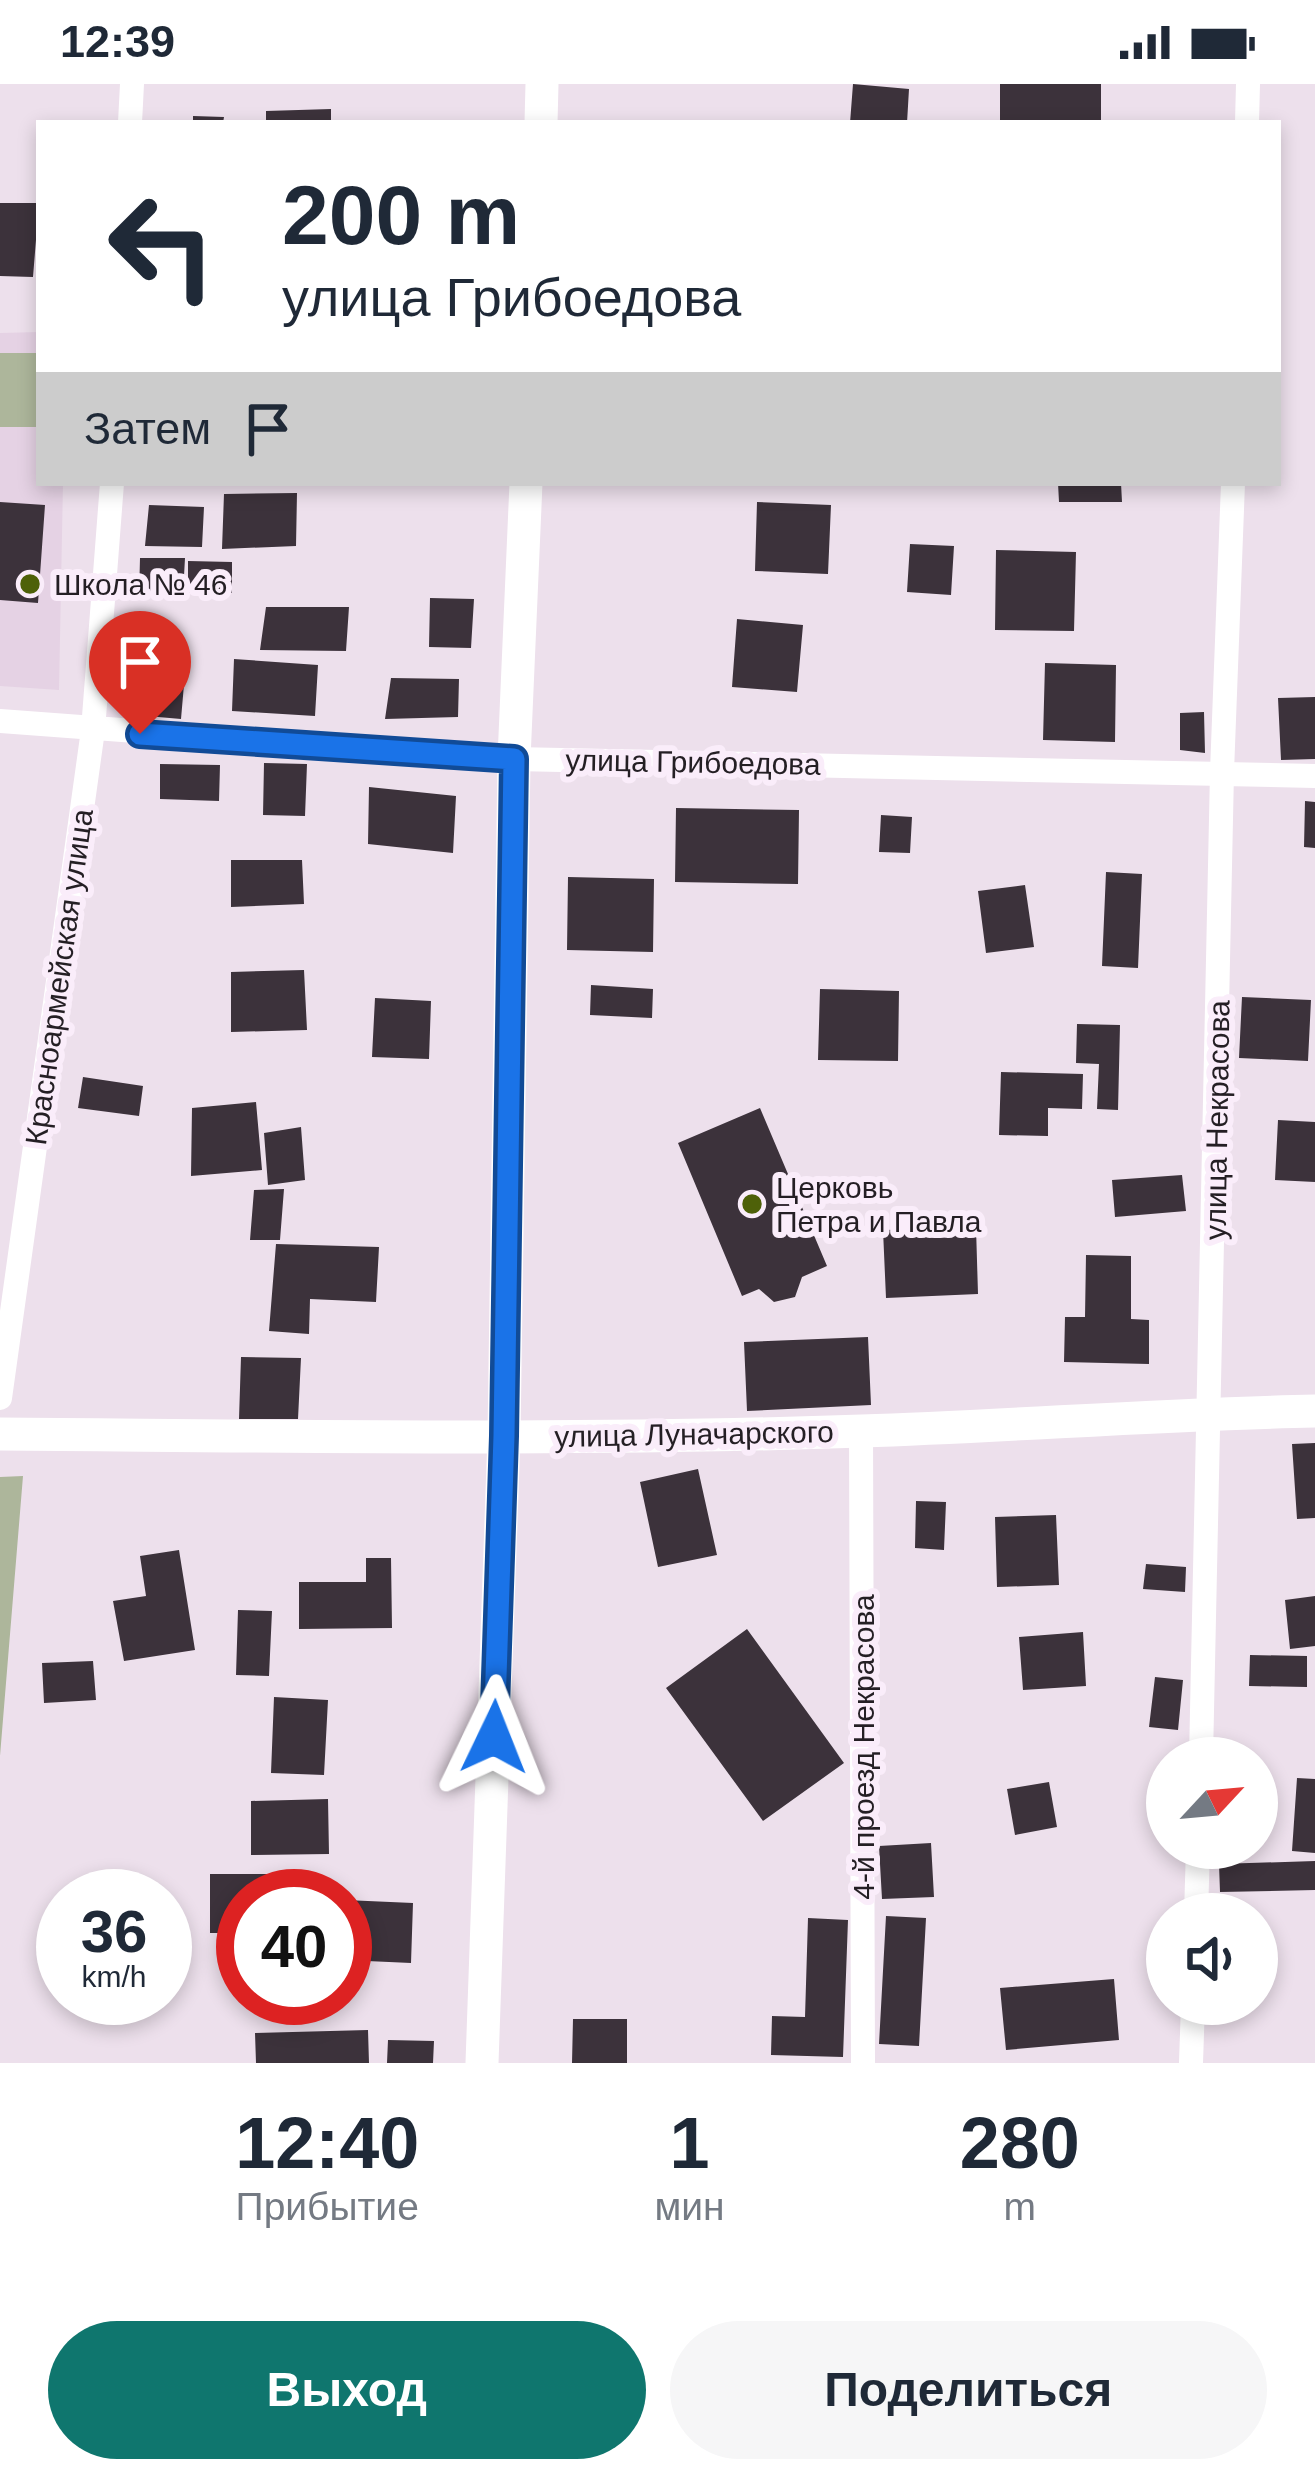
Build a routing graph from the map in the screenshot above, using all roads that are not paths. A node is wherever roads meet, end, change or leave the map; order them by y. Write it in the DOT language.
graph roads {
  1 [pos="132,84"];
  2 [pos="542,84"];
  3 [pos="1248,84"];
  4 [pos="130,120"];
  5 [pos="541,120"];
  6 [pos="1246,120"];
  7 [pos="112,486"];
  8 [pos="526,486"];
  9 [pos="1233,486"];
  10 [pos="0,722"];
  11 [pos="93,730"];
  12 [pos="514,759"];
  13 [pos="1222,772"];
  14 [pos="1315,776"];
  15 [pos="0,1398"];
  16 [pos="1315,1412"];
  17 [pos="1211,1413"];
  18 [pos="861,1431"];
  19 [pos="0,1434"];
  20 [pos="504,1436"];
  21 [pos="1202,1737"];
  22 [pos="1192,2025"];
  23 [pos="482,2063"];
  24 [pos="863,2063"];
  25 [pos="1191,2063"];
  1 -- 4 [label="street"];
  2 -- 5 [label="street"];
  3 -- 6 [label="street"];
  7 -- 11 [label="street, Красноармейская улица"];
  8 -- 12 [label="street"];
  9 -- 13 [label="street, улица Некрасова"];
  10 -- 11 [label="street, улица Грибоедова"];
  11 -- 12 [label="street, улица Грибоедова"];
  11 -- 15 [label="street, Красноармейская улица"];
  12 -- 13 [label="street, улица Грибоедова"];
  12 -- 20 [label="street"];
  13 -- 14 [label="street, улица Грибоедова"];
  13 -- 17 [label="street, улица Некрасова"];
  16 -- 17 [label="street, улица Луначарского"];
  17 -- 18 [label="street, улица Луначарского"];
  17 -- 21 [label="street, улица Некрасова"];
  18 -- 20 [label="street, улица Луначарского"];
  18 -- 24 [label="street, 4-й проезд Некрасова"];
  19 -- 20 [label="street, улица Луначарского"];
  20 -- 23 [label="street"];
  22 -- 25 [label="street"];
}
